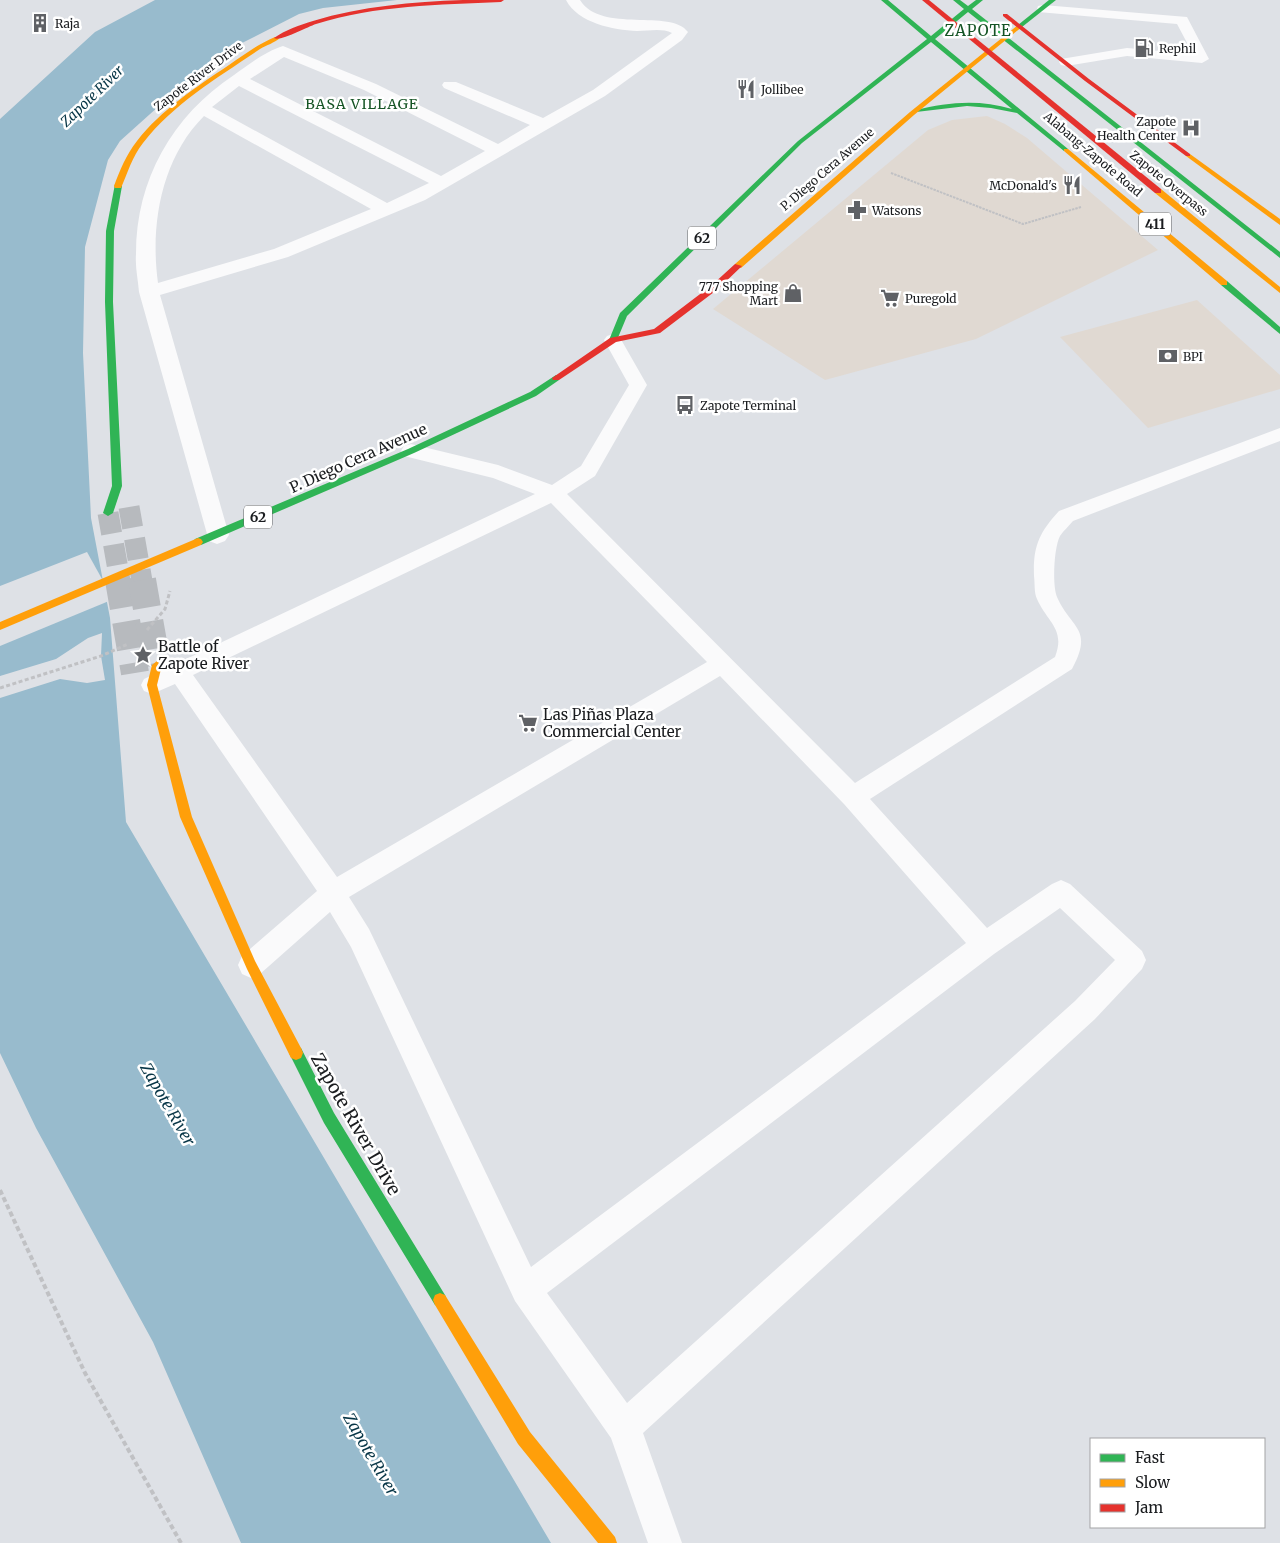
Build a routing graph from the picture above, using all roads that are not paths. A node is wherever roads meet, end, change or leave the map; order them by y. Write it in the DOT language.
graph roads {
  1 [pos="501,0"];
  2 [pos="573,0"];
  3 [pos="884,0"];
  4 [pos="925,0"];
  5 [pos="956,0"];
  6 [pos="980,0"];
  7 [pos="986,0"];
  8 [pos="1048,5"];
  9 [pos="1020,26"];
  10 [pos="931,39"];
  11 [pos="1066,62"];
  12 [pos="965,68"];
  13 [pos="240,80"];
  14 [pos="1087,80"];
  15 [pos="450,85"];
  16 [pos="1003,86"];
  17 [pos="202,108"];
  18 [pos="912,113"];
  19 [pos="1030,119"];
  20 [pos="544,125"];
  21 [pos="499,151"];
  22 [pos="442,183"];
  23 [pos="386,210"];
  24 [pos="1280,223"];
  25 [pos="1280,256"];
  26 [pos="1280,291"];
  27 [pos="150,292"];
  28 [pos="1280,331"];
  29 [pos="613,340"];
  30 [pos="1280,434"];
  31 [pos="412,451"];
  32 [pos="117,486"];
  33 [pos="554,492"];
  34 [pos="125,500"];
  35 [pos="108,513"];
  36 [pos="217,535"];
  37 [pos="0,626"];
  38 [pos="722,664"];
  39 [pos="157,676"];
  40 [pos="853,797"];
  41 [pos="333,893"];
  42 [pos="985,945"];
  43 [pos="251,965"];
  44 [pos="526,1290"];
  45 [pos="624,1428"];
  46 [pos="609,1543"];
  47 [pos="665,1543"];
  1 -- 32 [label="main road, Zapote River Drive"];
  2 -- 20 [label="street"];
  3 -- 10 [label="main road, 411"];
  4 -- 26 [label="main road, Zapote Overpass / 411"];
  5 -- 25 [label="main road, Zapote Overpass"];
  6 -- 10 [label="main road, 62"];
  7 -- 9 [label="main road"];
  8 -- 9 [label="main road, P. Diego Cera Avenue / 62"];
  8 -- 11 [label="lane"];
  9 -- 11 [label="main road"];
  9 -- 12 [label="main road, P. Diego Cera Avenue / 62"];
  10 -- 12 [label="main road, Alabang-Zapote Road / 411"];
  10 -- 29 [label="main road, 62"];
  11 -- 14 [label="main road"];
  12 -- 16 [label="main road, Alabang-Zapote Road / 411"];
  12 -- 18 [label="main road, P. Diego Cera Avenue / 62"];
  13 -- 17 [label="street"];
  13 -- 21 [label="street"];
  13 -- 22 [label="street"];
  14 -- 16 [label="main road"];
  14 -- 24 [label="main road"];
  15 -- 20 [label="street"];
  16 -- 19 [label="main road, Alabang-Zapote Road / 411"];
  17 -- 23 [label="street"];
  17 -- 27 [label="street"];
  18 -- 19 [label="main road"];
  18 -- 29 [label="main road, P. Diego Cera Avenue / 62"];
  19 -- 28 [label="main road, Alabang-Zapote Road / 411"];
  20 -- 21 [label="street"];
  21 -- 22 [label="street"];
  22 -- 23 [label="street"];
  23 -- 27 [label="street"];
  27 -- 36 [label="street"];
  29 -- 31 [label="main road, P. Diego Cera Avenue / 62"];
  29 -- 33 [label="lane"];
  30 -- 40 [label="lane"];
  31 -- 33 [label="lane"];
  31 -- 36 [label="main road, P. Diego Cera Avenue / 62"];
  32 -- 34 [label="main road, Zapote River Drive"];
  32 -- 35 [label="main road, Zapote River Drive"];
  33 -- 38 [label="lane"];
  33 -- 39 [label="lane"];
  36 -- 37 [label="main road, P. Diego Cera Avenue / 62"];
  38 -- 40 [label="lane"];
  38 -- 41 [label="lane"];
  39 -- 41 [label="lane"];
  39 -- 43 [label="main road, Zapote River Drive"];
  40 -- 42 [label="lane"];
  41 -- 43 [label="lane"];
  41 -- 44 [label="lane"];
  42 -- 44 [label="lane"];
  42 -- 45 [label="lane"];
  43 -- 46 [label="main road, Zapote River Drive"];
  44 -- 45 [label="lane"];
  45 -- 47 [label="lane"];
}
